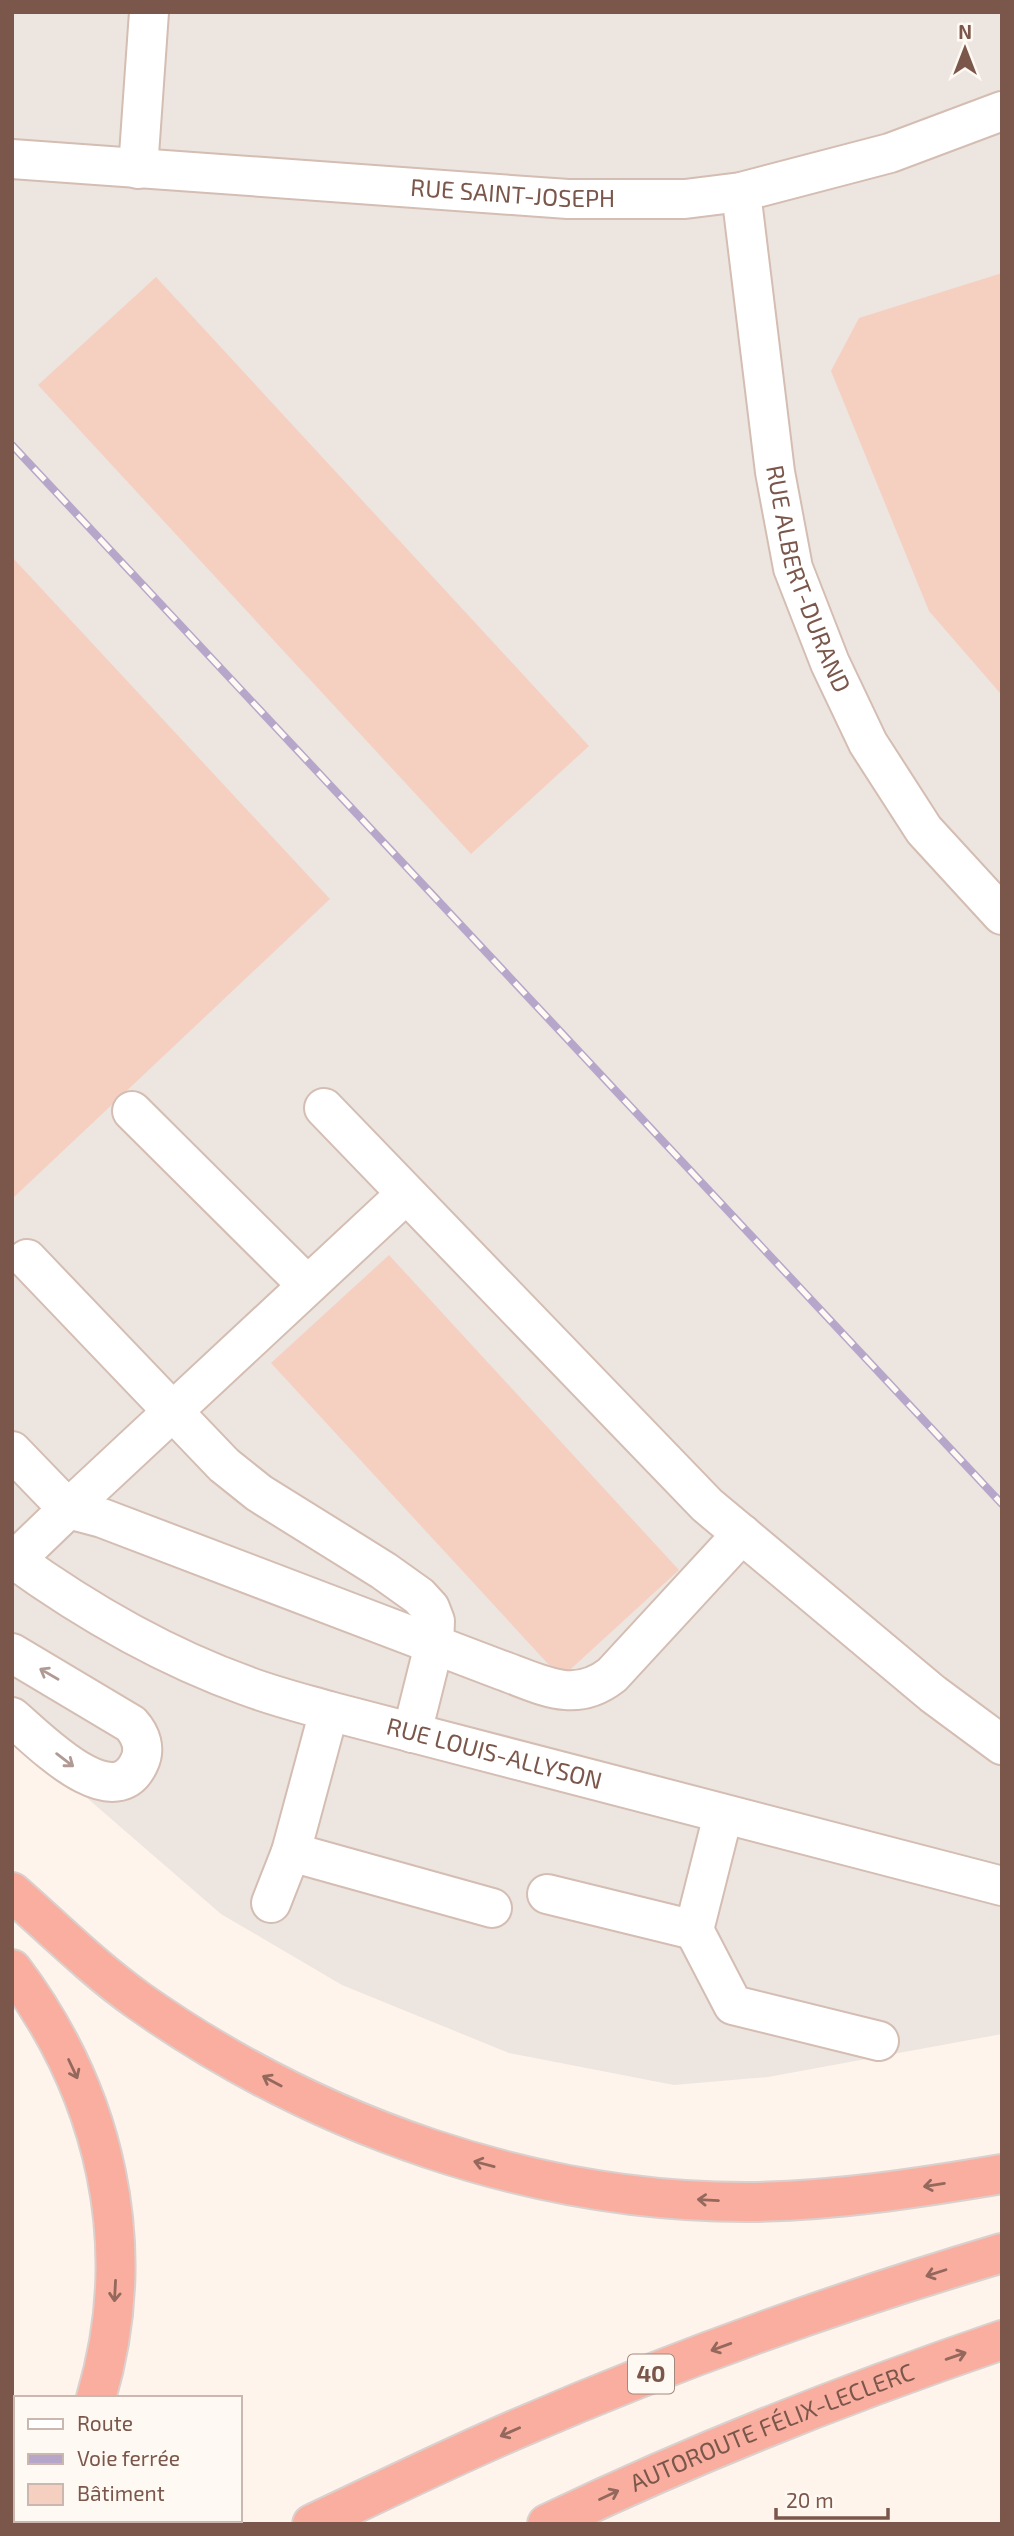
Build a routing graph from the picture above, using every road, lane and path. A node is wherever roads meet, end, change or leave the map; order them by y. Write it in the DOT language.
graph roads {
  1 [pos="149,12"];
  2 [pos="1002,111"];
  3 [pos="12,159"];
  4 [pos="138,169"];
  5 [pos="741,192"];
  6 [pos="1002,915"];
  7 [pos="324,1108"];
  8 [pos="132,1111"];
  9 [pos="406,1194"];
  10 [pos="27,1259"];
  11 [pos="307,1285"];
  12 [pos="172,1411"];
  13 [pos="12,1451"];
  14 [pos="68,1508"];
  15 [pos="742,1534"];
  16 [pos="14,1559"];
  17 [pos="434,1645"];
  18 [pos="12,1653"];
  19 [pos="329,1711"];
  20 [pos="12,1717"];
  21 [pos="412,1733"];
  22 [pos="1002,1745"];
  23 [pos="723,1815"];
  24 [pos="290,1852"];
  25 [pos="1002,1886"];
  26 [pos="12,1892"];
  27 [pos="547,1894"];
  28 [pos="271,1903"];
  29 [pos="492,1908"];
  30 [pos="694,1930"];
  31 [pos="12,1969"];
  32 [pos="878,2041"];
  33 [pos="1002,2174"];
  34 [pos="1002,2253"];
  35 [pos="1002,2340"];
  36 [pos="96,2396"];
  37 [pos="312,2524"];
  38 [pos="547,2524"];
  1 -- 4 [label="street"];
  2 -- 5 [label="street, RUE SAINT-JOSEPH"];
  3 -- 4 [label="street, RUE SAINT-JOSEPH"];
  4 -- 5 [label="street, RUE SAINT-JOSEPH"];
  5 -- 6 [label="street, RUE ALBERT-DURAND"];
  7 -- 9 [label="street"];
  8 -- 11 [label="street"];
  9 -- 11 [label="street"];
  9 -- 15 [label="street"];
  10 -- 12 [label="street"];
  11 -- 12 [label="street"];
  12 -- 14 [label="street"];
  12 -- 17 [label="street"];
  13 -- 14 [label="street"];
  14 -- 16 [label="street"];
  14 -- 17 [label="street"];
  15 -- 17 [label="street"];
  15 -- 22 [label="street"];
  16 -- 19 [label="street, RUE LOUIS-ALLYSON"];
  17 -- 21 [label="street"];
  20 -- 18 [label="street, one-way"];
  19 -- 21 [label="street, RUE LOUIS-ALLYSON"];
  19 -- 24 [label="street"];
  21 -- 23 [label="street, RUE LOUIS-ALLYSON"];
  23 -- 25 [label="street, RUE LOUIS-ALLYSON"];
  23 -- 30 [label="street"];
  24 -- 28 [label="street"];
  24 -- 29 [label="street"];
  33 -- 26 [label="highway, one-way"];
  27 -- 30 [label="street"];
  30 -- 32 [label="street"];
  31 -- 36 [label="highway, one-way"];
  34 -- 37 [label="highway, 40, one-way"];
  38 -- 35 [label="highway, AUTOROUTE FÉLIX-LECLERC, one-way"];
}
